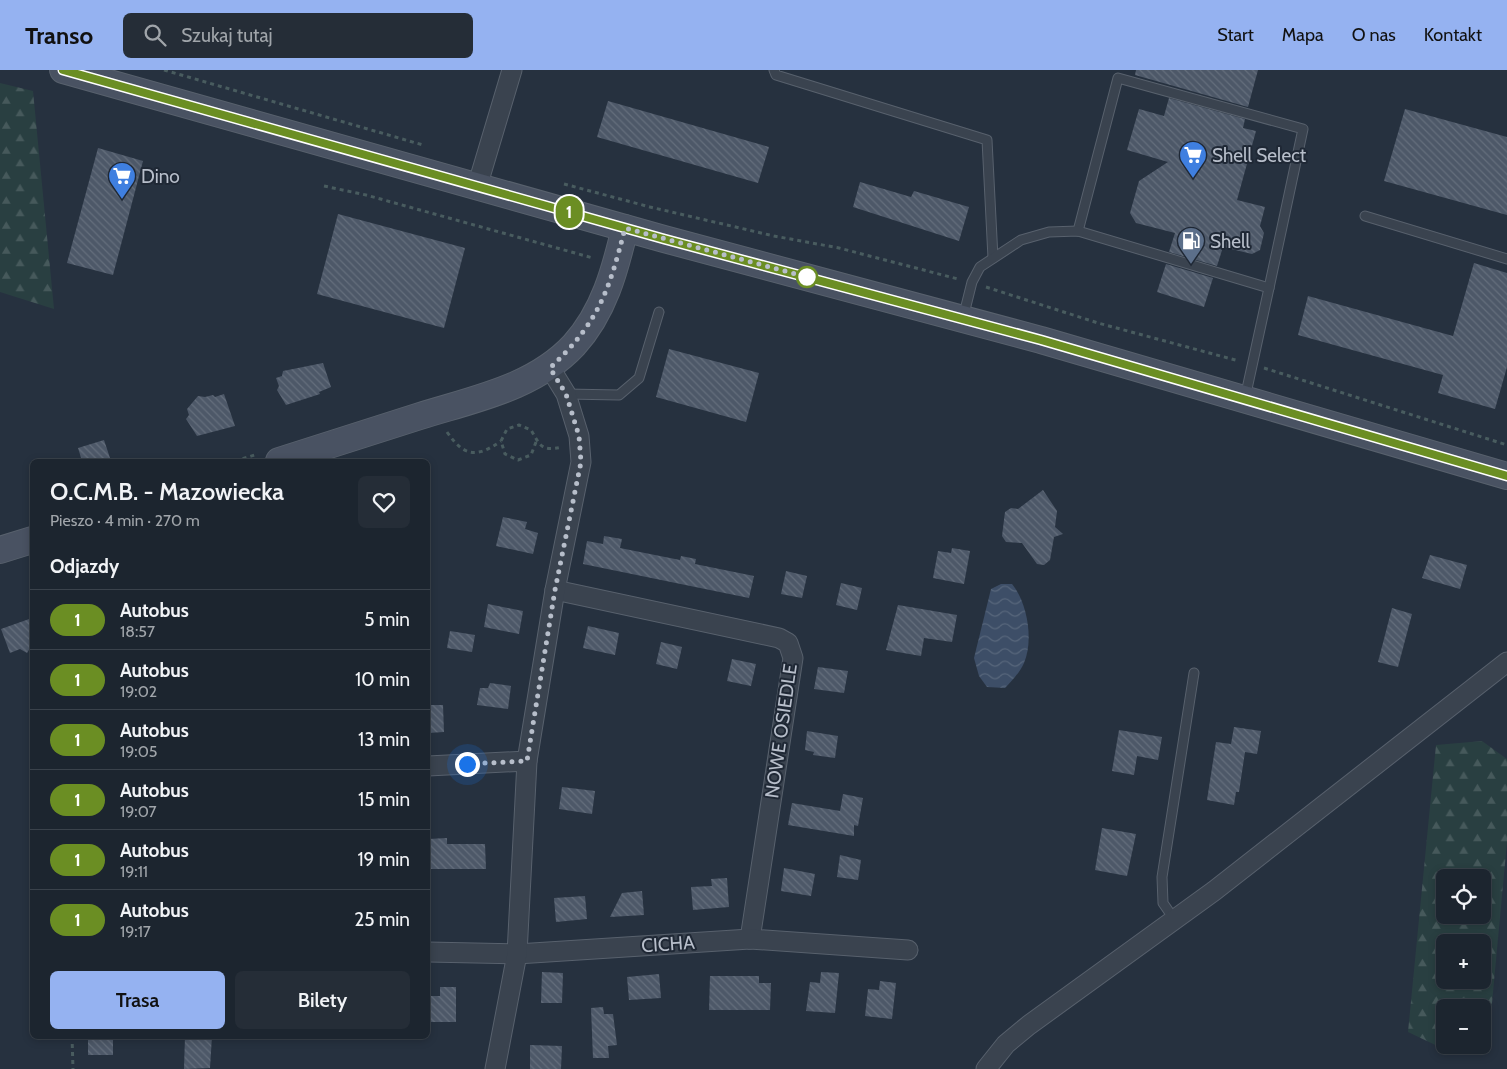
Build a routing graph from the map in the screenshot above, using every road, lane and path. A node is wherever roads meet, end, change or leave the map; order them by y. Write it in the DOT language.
graph roads {
  1 [pos="63,70"];
  2 [pos="164,70"];
  3 [pos="512,70"];
  4 [pos="774,70"];
  5 [pos="427,146"];
  6 [pos="558,183"];
  7 [pos="324,186"];
  8 [pos="477,187"];
  9 [pos="1366,216"];
  10 [pos="625,228"];
  11 [pos="1078,231"];
  12 [pos="992,258"];
  13 [pos="1507,259"];
  14 [pos="601,260"];
  15 [pos="972,282"];
  16 [pos="1270,288"];
  17 [pos="659,312"];
  18 [pos="962,318"];
  19 [pos="550,368"];
  20 [pos="566,394"];
  21 [pos="1245,398"];
  22 [pos="442,426"];
  23 [pos="501,440"];
  24 [pos="536,442"];
  25 [pos="566,446"];
  26 [pos="285,459"];
  27 [pos="1507,476"];
  28 [pos="30,541"];
  29 [pos="0,550"];
  30 [pos="555,590"];
  31 [pos="1507,662"];
  32 [pos="1194,673"];
  33 [pos="527,761"];
  34 [pos="430,766"];
  35 [pos="1174,919"];
  36 [pos="750,938"];
  37 [pos="908,950"];
  38 [pos="430,952"];
  39 [pos="516,954"];
  40 [pos="72,1039"];
  41 [pos="73,1069"];
  42 [pos="495,1069"];
  43 [pos="986,1069"];
  1 -- 8 [label="main road"];
  2 -- 5 [label="path"];
  3 -- 8 [label="street"];
  4 -- 12 [label="lane"];
  6 -- 15 [label="path"];
  7 -- 14 [label="path"];
  8 -- 10 [label="main road"];
  9 -- 13 [label="lane"];
  10 -- 18 [label="main road"];
  10 -- 19 [label="main road"];
  11 -- 12 [label="lane"];
  11 -- 16 [label="lane"];
  11 -- 16 [label="lane"];
  12 -- 15 [label="lane"];
  15 -- 18 [label="lane"];
  16 -- 21 [label="lane"];
  17 -- 20 [label="lane"];
  18 -- 21 [label="main road"];
  19 -- 20 [label="street"];
  19 -- 26 [label="main road"];
  20 -- 30 [label="street"];
  21 -- 27 [label="main road"];
  22 -- 23 [label="path"];
  23 -- 24 [label="path"];
  23 -- 24 [label="path"];
  24 -- 25 [label="path"];
  28 -- 29 [label="main road"];
  30 -- 33 [label="street"];
  30 -- 36 [label="street, NOWE OSIEDLE"];
  31 -- 35 [label="street"];
  32 -- 35 [label="lane"];
  33 -- 34 [label="street"];
  33 -- 39 [label="street"];
  35 -- 43 [label="street"];
  36 -- 37 [label="street, CICHA"];
  36 -- 39 [label="street, CICHA"];
  38 -- 39 [label="street, CICHA"];
  39 -- 42 [label="street"];
  40 -- 41 [label="path"];
}
